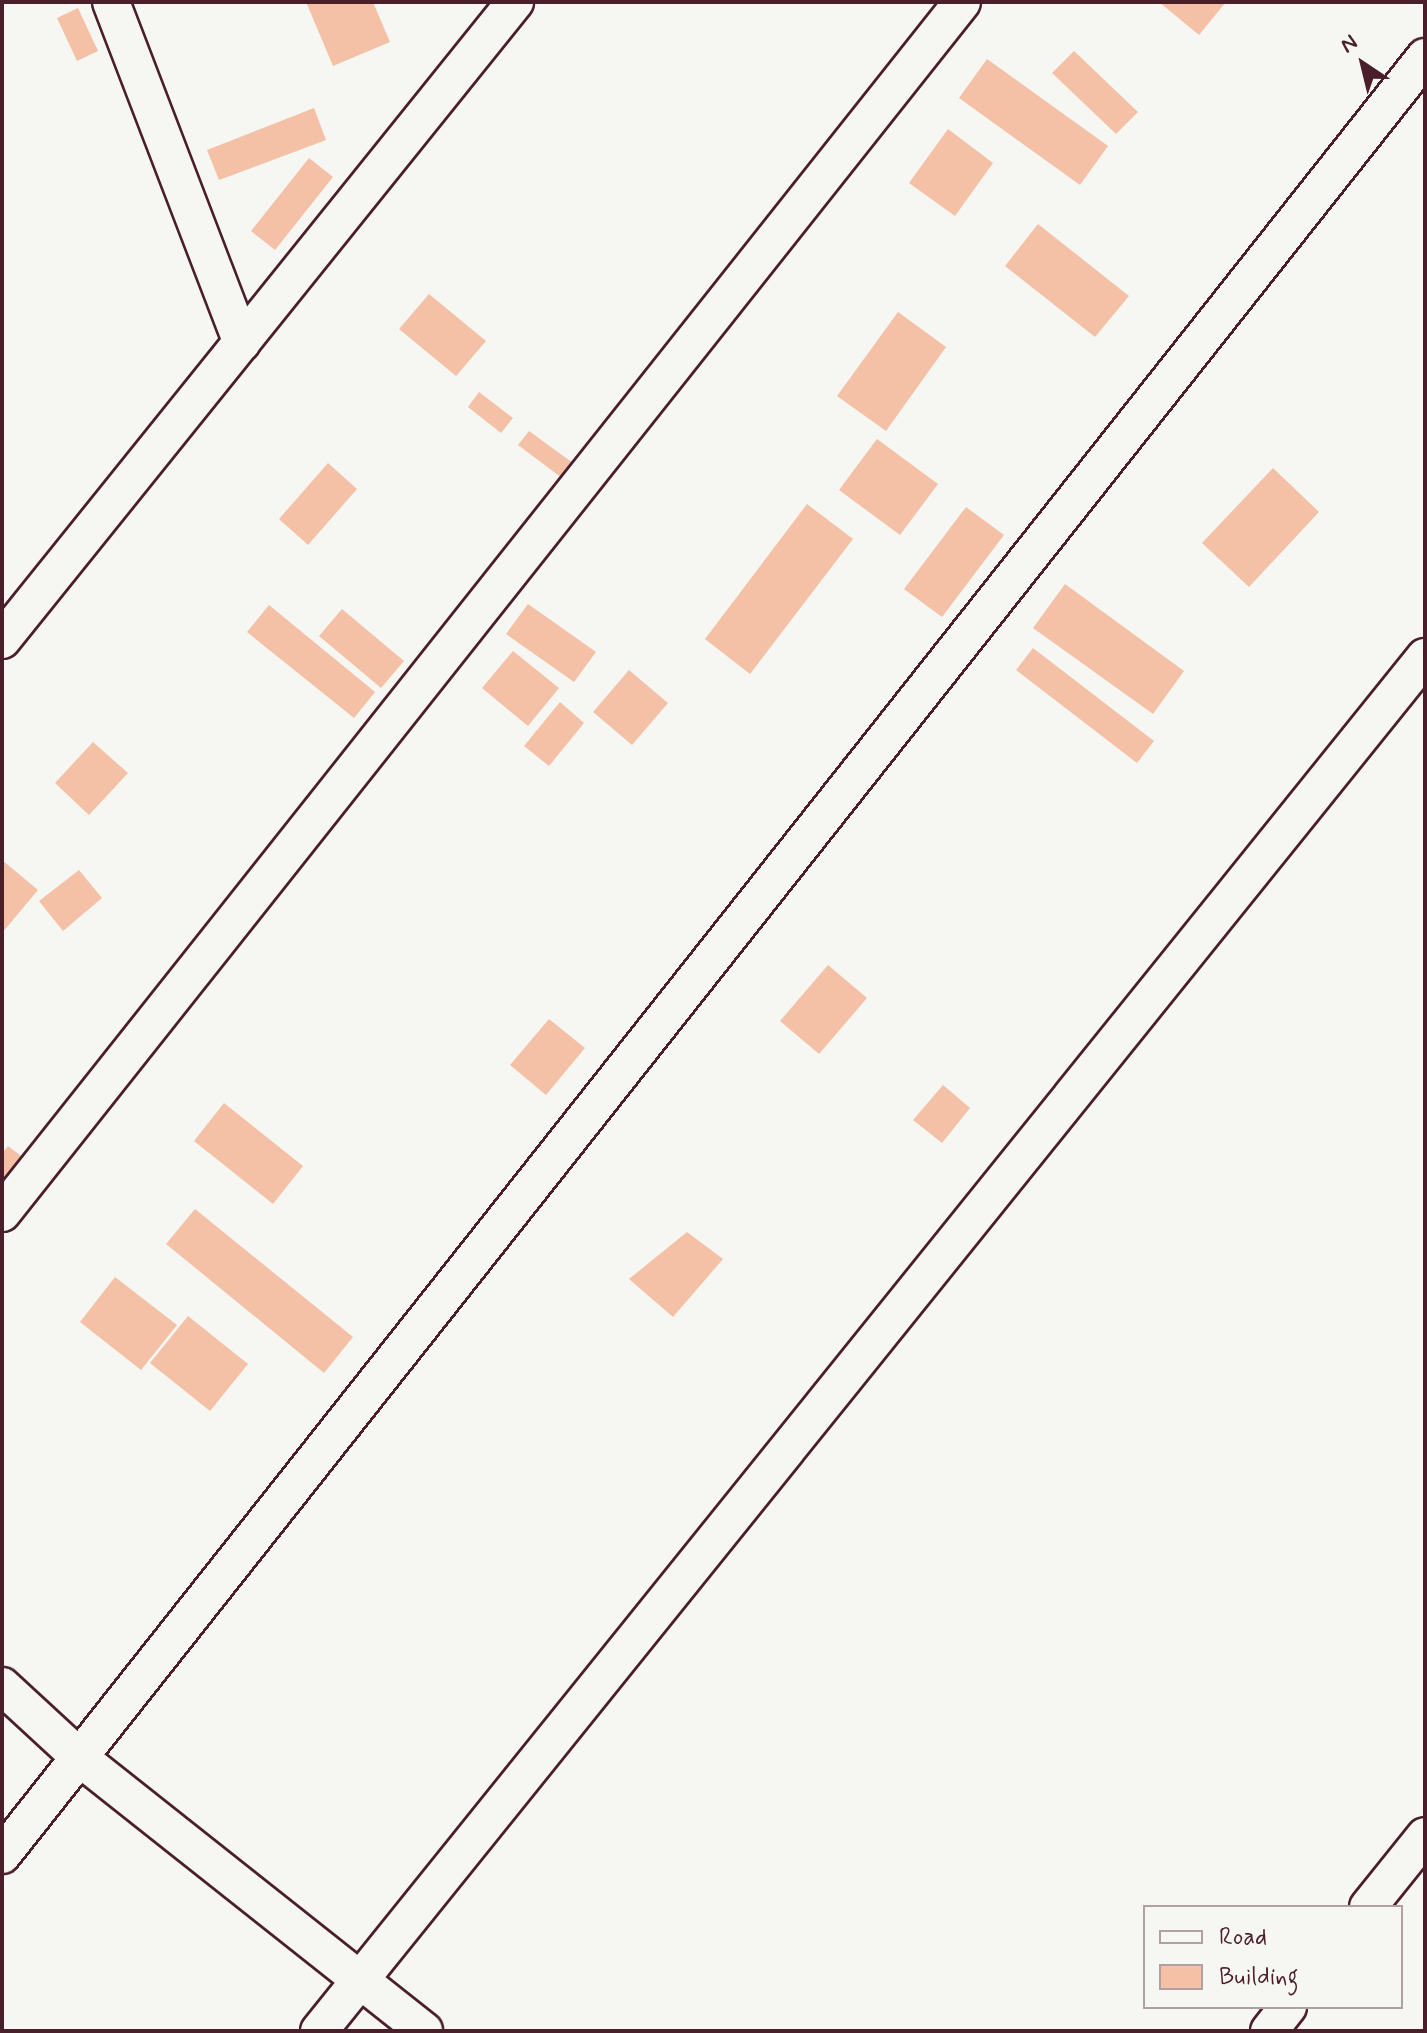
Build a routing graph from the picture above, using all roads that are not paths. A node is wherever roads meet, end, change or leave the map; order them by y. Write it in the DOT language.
graph roads {
  1 [pos="111,2"];
  2 [pos="515,2"];
  3 [pos="962,2"];
  4 [pos="1425,57"];
  5 [pos="242,343"];
  6 [pos="2,640"];
  7 [pos="1425,657"];
  8 [pos="2,1213"];
  9 [pos="2,1686"];
  10 [pos="80,1758"];
  11 [pos="1425,1836"];
  12 [pos="2,1855"];
  13 [pos="1370,1905"];
  14 [pos="359,1980"];
  15 [pos="1286,2009"];
  16 [pos="319,2031"];
  17 [pos="424,2031"];
  18 [pos="1269,2031"];
  1 -- 5 [label="street"];
  2 -- 5 [label="street"];
  3 -- 8 [label="street"];
  4 -- 10 [label="street"];
  5 -- 6 [label="street"];
  7 -- 14 [label="street"];
  9 -- 10 [label="street"];
  10 -- 12 [label="street"];
  10 -- 14 [label="street"];
  11 -- 13 [label="street"];
  14 -- 16 [label="street"];
  14 -- 17 [label="street"];
  15 -- 18 [label="street"];
}
